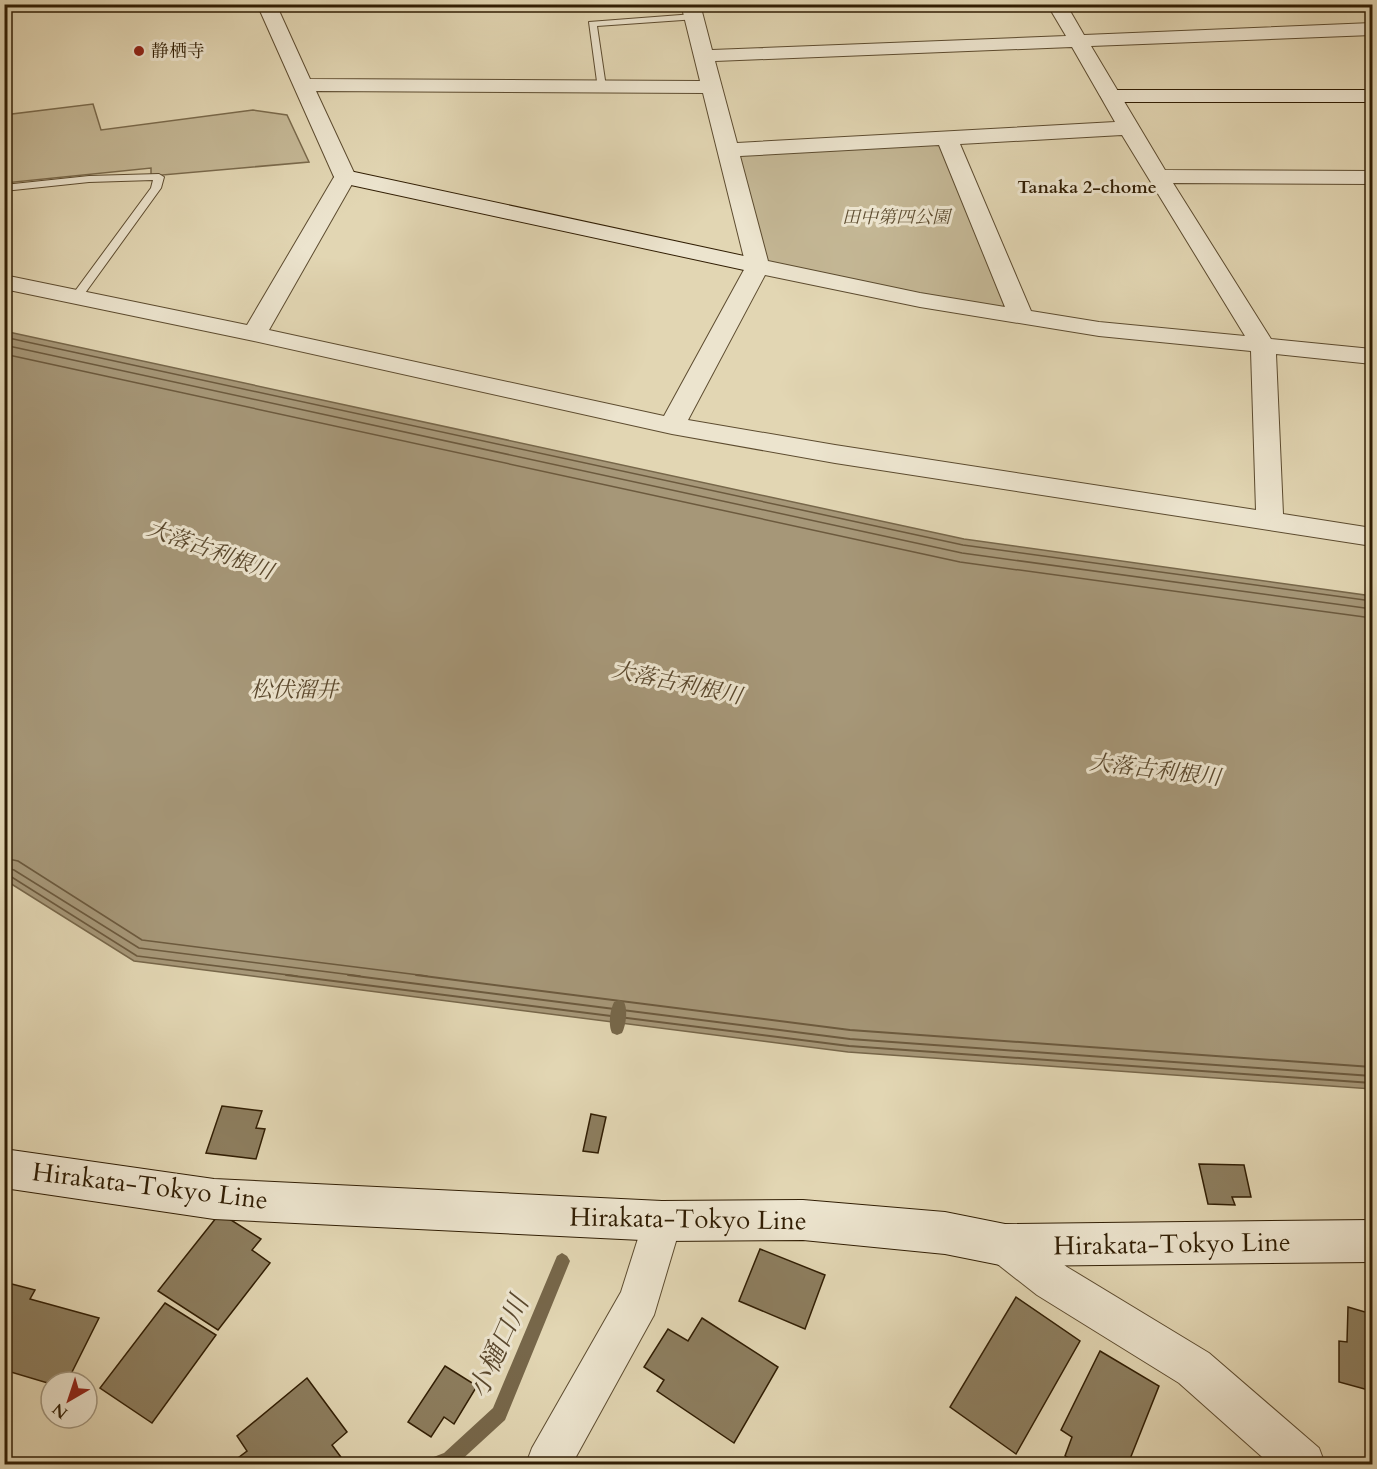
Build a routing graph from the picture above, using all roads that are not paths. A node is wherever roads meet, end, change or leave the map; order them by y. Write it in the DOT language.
graph roads {
  1 [pos="266,4"];
  2 [pos="1056,4"];
  3 [pos="692,11"];
  4 [pos="1372,28"];
  5 [pos="1079,42"];
  6 [pos="703,56"];
  7 [pos="303,85"];
  8 [pos="601,87"];
  9 [pos="711,87"];
  10 [pos="1112,96"];
  11 [pos="1372,96"];
  12 [pos="1128,128"];
  13 [pos="946,138"];
  14 [pos="727,150"];
  15 [pos="1158,176"];
  16 [pos="345,177"];
  17 [pos="1372,177"];
  18 [pos="4,188"];
  19 [pos="759,266"];
  20 [pos="4,282"];
  21 [pos="76,298"];
  22 [pos="1021,316"];
  23 [pos="254,333"];
  24 [pos="1263,346"];
  25 [pos="1372,356"];
  26 [pos="672,426"];
  27 [pos="1268,521"];
  28 [pos="1372,537"];
  29 [pos="4,1168"];
  30 [pos="662,1221"];
  31 [pos="1372,1241"];
  32 [pos="1005,1245"];
  33 [pos="548,1464"];
  34 [pos="1303,1464"];
  1 -- 7 [label="street"];
  2 -- 5 [label="street"];
  3 -- 6 [label="street"];
  3 -- 8 [label="lane"];
  4 -- 5 [label="street"];
  5 -- 6 [label="street"];
  5 -- 10 [label="street"];
  6 -- 9 [label="street"];
  7 -- 8 [label="street"];
  7 -- 16 [label="street"];
  8 -- 9 [label="street"];
  9 -- 14 [label="street"];
  10 -- 11 [label="main road"];
  10 -- 12 [label="street"];
  12 -- 13 [label="street"];
  12 -- 15 [label="street"];
  13 -- 14 [label="street"];
  13 -- 22 [label="street"];
  14 -- 19 [label="street"];
  15 -- 17 [label="street"];
  15 -- 24 [label="street"];
  16 -- 19 [label="main road"];
  16 -- 23 [label="street"];
  18 -- 21 [label="lane"];
  19 -- 22 [label="street"];
  19 -- 26 [label="street"];
  20 -- 21 [label="street"];
  21 -- 23 [label="street"];
  22 -- 24 [label="street"];
  23 -- 26 [label="street"];
  24 -- 25 [label="street"];
  24 -- 27 [label="street"];
  26 -- 27 [label="street"];
  27 -- 28 [label="street"];
  29 -- 30 [label="main road, Hirakata-Tokyo Line"];
  30 -- 32 [label="main road, Hirakata-Tokyo Line"];
  30 -- 33 [label="street"];
  31 -- 32 [label="main road, Hirakata-Tokyo Line"];
  32 -- 34 [label="street"];
}
